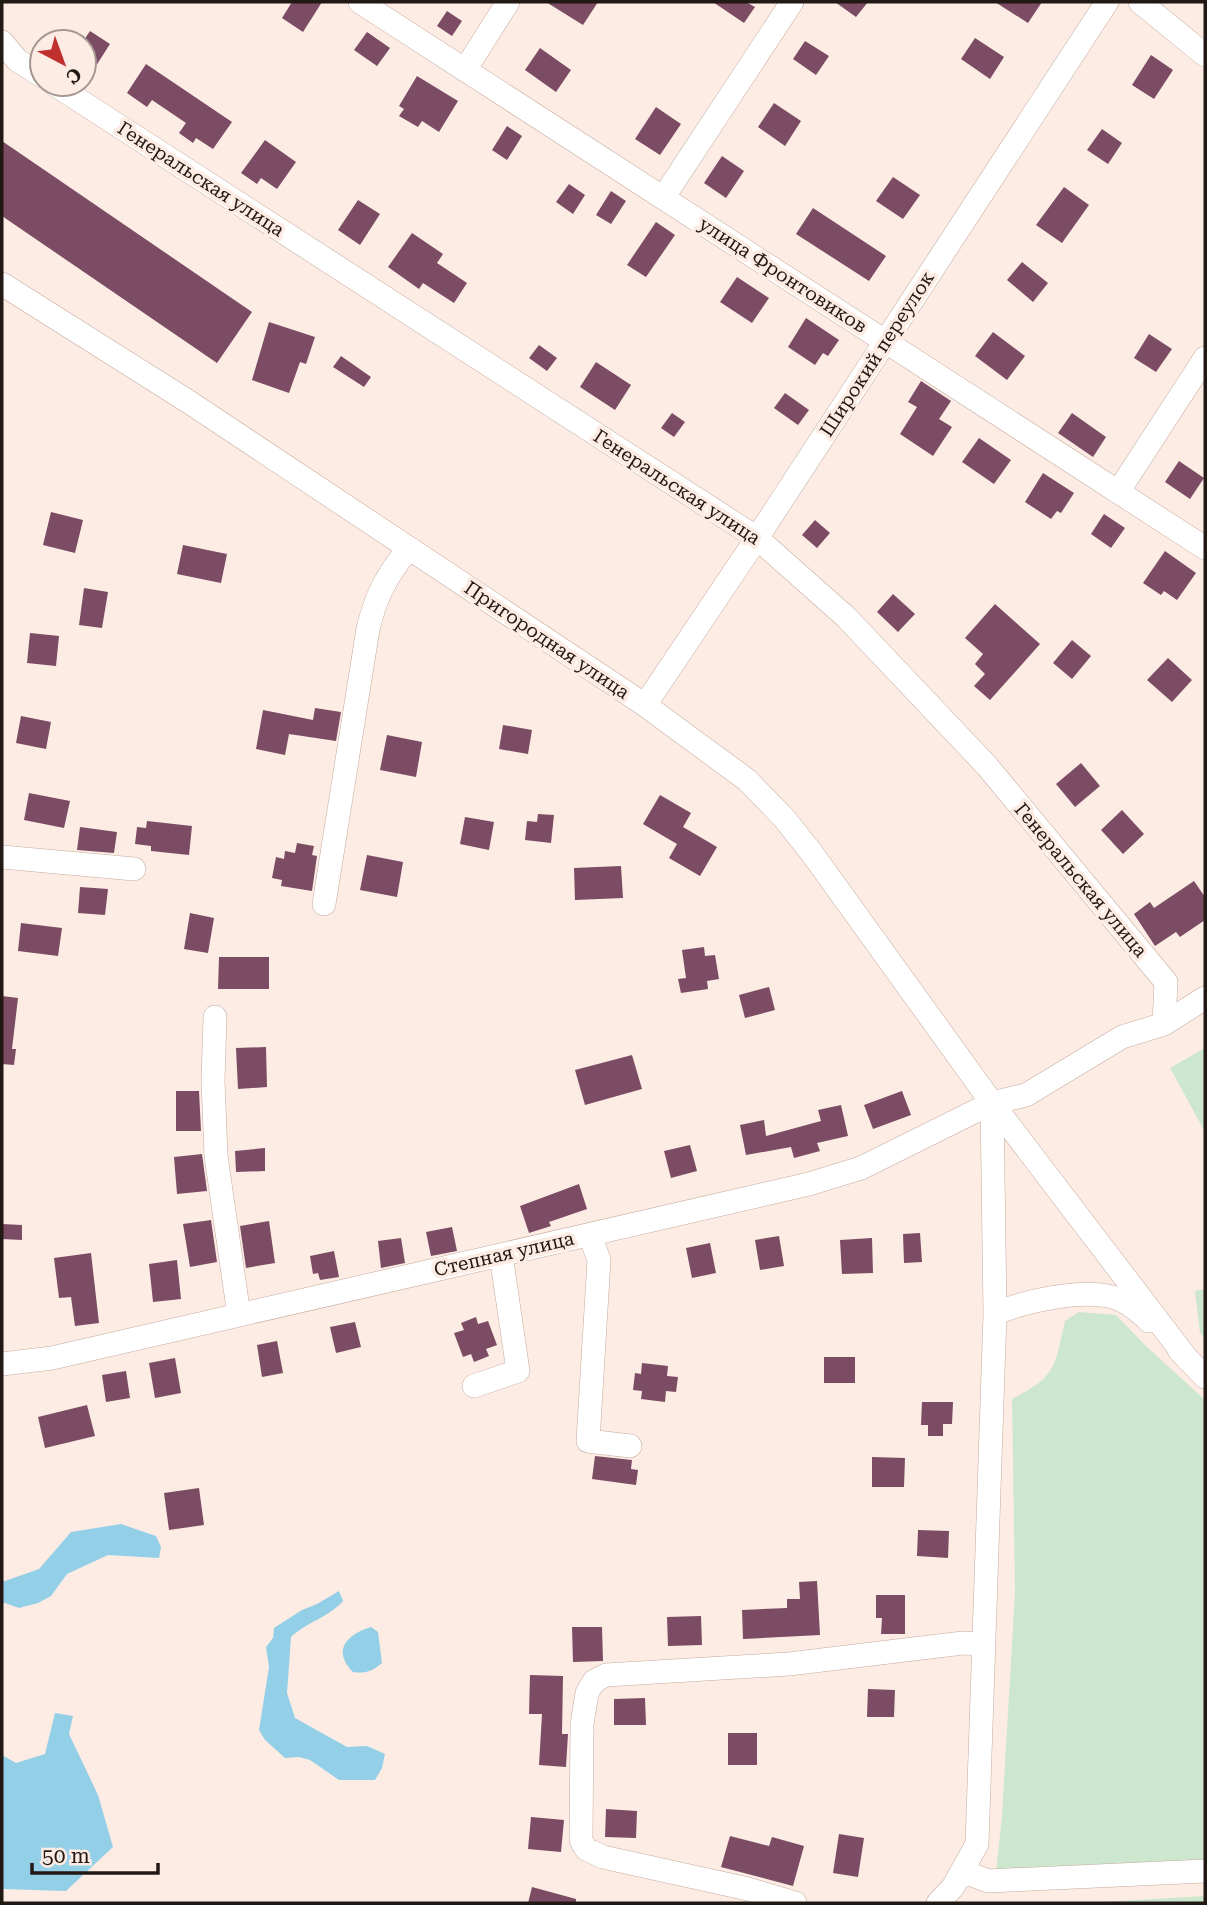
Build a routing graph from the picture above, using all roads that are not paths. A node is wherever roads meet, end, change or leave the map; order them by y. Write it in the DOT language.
graph roads {
  1 [pos="360,2"];
  2 [pos="508,2"];
  3 [pos="792,2"];
  4 [pos="1107,2"];
  5 [pos="1140,2"];
  6 [pos="2,42"];
  7 [pos="1205,55"];
  8 [pos="28,67"];
  9 [pos="465,70"];
  10 [pos="76,98"];
  11 [pos="663,198"];
  12 [pos="2,284"];
  13 [pos="885,341"];
  14 [pos="1205,358"];
  15 [pos="1118,492"];
  16 [pos="758,538"];
  17 [pos="409,548"];
  18 [pos="1205,548"];
  19 [pos="645,705"];
  20 [pos="2,857"];
  21 [pos="134,869"];
  22 [pos="324,904"];
  23 [pos="1205,998"];
  24 [pos="215,1017"];
  25 [pos="1164,1024"];
  26 [pos="992,1103"];
  27 [pos="590,1235"];
  28 [pos="501,1255"];
  29 [pos="995,1314"];
  30 [pos="239,1315"];
  31 [pos="1188,1360"];
  32 [pos="2,1364"];
  33 [pos="1205,1377"];
  34 [pos="474,1386"];
  35 [pos="630,1446"];
  36 [pos="984,1644"];
  37 [pos="962,1871"];
  38 [pos="1205,1871"];
  39 [pos="795,1903"];
  40 [pos="938,1903"];
  1 -- 9 [label="street, улица Фронтовиков"];
  2 -- 9 [label="street"];
  3 -- 11 [label="street"];
  4 -- 13 [label="street, Широкий переулок"];
  5 -- 7 [label="street"];
  6 -- 8 [label="street"];
  9 -- 11 [label="street, улица Фронтовиков"];
  10 -- 16 [label="street, Генеральская улица"];
  11 -- 13 [label="street, улица Фронтовиков"];
  12 -- 17 [label="street, Пригородная улица"];
  13 -- 15 [label="street, улица Фронтовиков"];
  13 -- 16 [label="street, Широкий переулок"];
  14 -- 15 [label="street"];
  15 -- 18 [label="street, улица Фронтовиков"];
  16 -- 19 [label="street, Широкий переулок"];
  16 -- 25 [label="street, Генеральская улица"];
  17 -- 19 [label="street, Пригородная улица"];
  17 -- 22 [label="street"];
  19 -- 26 [label="street, Пригородная улица"];
  20 -- 21 [label="street"];
  23 -- 25 [label="street, Степная улица"];
  24 -- 30 [label="street"];
  25 -- 26 [label="street, Степная улица"];
  26 -- 27 [label="street, Степная улица"];
  26 -- 29 [label="street"];
  26 -- 31 [label="street, Пригородная улица"];
  27 -- 28 [label="street, Степная улица"];
  27 -- 35 [label="street"];
  28 -- 30 [label="street, Степная улица"];
  28 -- 34 [label="street"];
  29 -- 31 [label="street"];
  29 -- 36 [label="street"];
  30 -- 32 [label="street, Степная улица"];
  31 -- 33 [label="street"];
  36 -- 37 [label="street"];
  36 -- 39 [label="street"];
  37 -- 38 [label="street"];
  37 -- 40 [label="street"];
}
